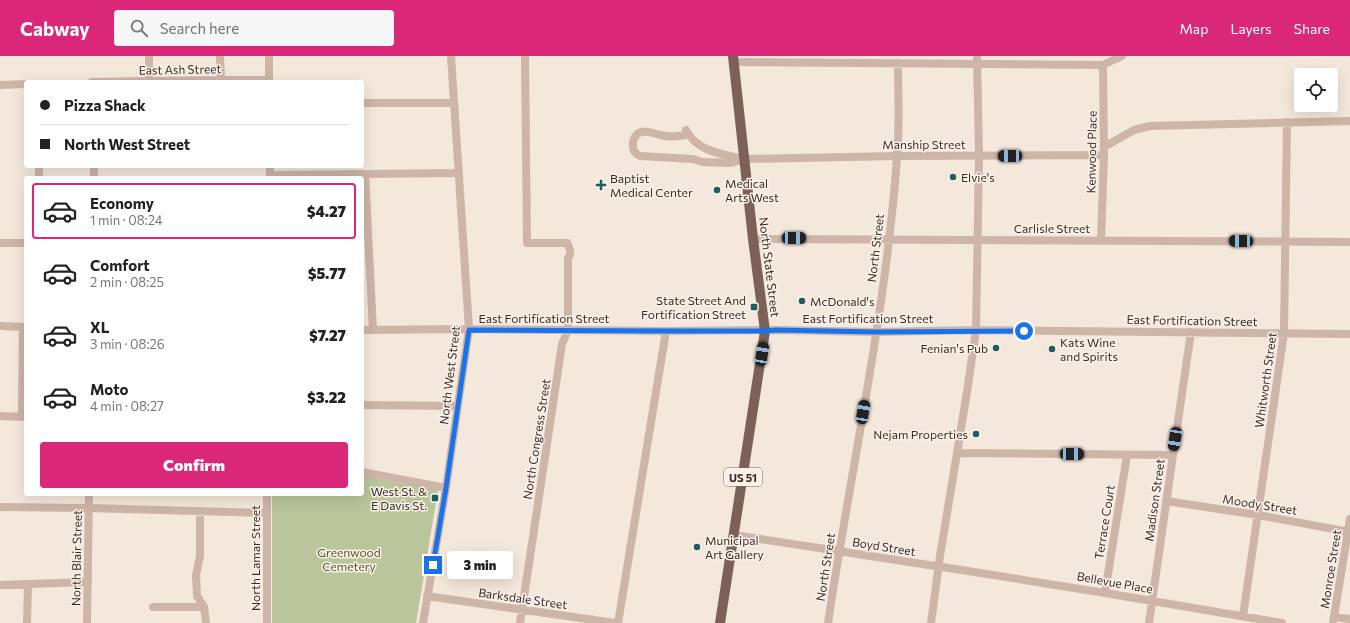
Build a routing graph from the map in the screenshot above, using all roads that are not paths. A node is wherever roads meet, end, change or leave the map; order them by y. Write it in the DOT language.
graph roads {
  1 [pos="149,56"];
  2 [pos="220,56"];
  3 [pos="269,56"];
  4 [pos="451,56"];
  5 [pos="525,56"];
  6 [pos="1122,56"];
  7 [pos="733,59"];
  8 [pos="977,60"];
  9 [pos="898,63"];
  10 [pos="1103,65"];
  11 [pos="149,80"];
  12 [pos="221,80"];
  13 [pos="269,80"];
  14 [pos="24,84"];
  15 [pos="0,85"];
  16 [pos="454,102"];
  17 [pos="364,103"];
  18 [pos="1350,121"];
  19 [pos="1287,122"];
  20 [pos="1104,151"];
  21 [pos="898,156"];
  22 [pos="979,156"];
  23 [pos="744,159"];
  24 [pos="458,173"];
  25 [pos="365,174"];
  26 [pos="270,176"];
  27 [pos="753,239"];
  28 [pos="888,239"];
  29 [pos="977,239"];
  30 [pos="1101,240"];
  31 [pos="1285,242"];
  32 [pos="1350,242"];
  33 [pos="0,243"];
  34 [pos="24,244"];
  35 [pos="365,245"];
  36 [pos="0,321"];
  37 [pos="0,326"];
  38 [pos="10,327"];
  39 [pos="24,327"];
  40 [pos="364,330"];
  41 [pos="373,330"];
  42 [pos="469,330"];
  43 [pos="568,330"];
  44 [pos="976,330"];
  45 [pos="666,331"];
  46 [pos="765,331"];
  47 [pos="877,332"];
  48 [pos="1191,332"];
  49 [pos="1284,333"];
  50 [pos="1350,334"];
  51 [pos="364,405"];
  52 [pos="457,406"];
  53 [pos="0,416"];
  54 [pos="24,417"];
  55 [pos="957,453"];
  56 [pos="1127,455"];
  57 [pos="1172,455"];
  58 [pos="364,472"];
  59 [pos="446,488"];
  60 [pos="89,496"];
  61 [pos="267,496"];
  62 [pos="1166,501"];
  63 [pos="0,507"];
  64 [pos="89,508"];
  65 [pos="200,512"];
  66 [pos="267,513"];
  67 [pos="1258,515"];
  68 [pos="1350,519"];
  69 [pos="1349,532"];
  70 [pos="734,534"];
  71 [pos="839,551"];
  72 [pos="939,567"];
  73 [pos="88,582"];
  74 [pos="28,584"];
  75 [pos="0,585"];
  76 [pos="1105,593"];
  77 [pos="427,596"];
  78 [pos="1152,601"];
  79 [pos="153,607"];
  80 [pos="204,607"];
  81 [pos="522,610"];
  82 [pos="1243,616"];
  83 [pos="1350,619"];
  84 [pos="1334,620"];
  85 [pos="27,623"];
  86 [pos="88,623"];
  87 [pos="206,623"];
  88 [pos="267,623"];
  89 [pos="423,623"];
  90 [pos="520,623"];
  91 [pos="615,623"];
  92 [pos="618,623"];
  93 [pos="720,623"];
  94 [pos="828,623"];
  95 [pos="931,623"];
  96 [pos="1149,623"];
  97 [pos="1282,623"];
  1 -- 11 [label="street"];
  2 -- 12 [label="street"];
  3 -- 13 [label="street"];
  4 -- 16 [label="street, North West Street"];
  5 -- 43 [label="street, North Congress Street"];
  6 -- 10 [label="street"];
  7 -- 9 [label="street"];
  7 -- 23 [label="main road, North State Street / US 51"];
  8 -- 9 [label="street"];
  8 -- 10 [label="street"];
  8 -- 22 [label="street"];
  9 -- 21 [label="street, North Street"];
  10 -- 20 [label="street, Kenwood Place"];
  14 -- 15 [label="street"];
  16 -- 17 [label="street"];
  16 -- 24 [label="street, North West Street"];
  18 -- 19 [label="street, Manship Street"];
  19 -- 20 [label="street, Manship Street"];
  19 -- 31 [label="street, Whitworth Street"];
  20 -- 22 [label="street, Manship Street"];
  20 -- 30 [label="street, Kenwood Place"];
  21 -- 22 [label="street, Manship Street"];
  21 -- 23 [label="street, Manship Street"];
  21 -- 28 [label="street, North Street"];
  22 -- 29 [label="street"];
  23 -- 23 [label="street, Manship Street"];
  23 -- 27 [label="main road, North State Street / US 51"];
  24 -- 25 [label="street"];
  24 -- 42 [label="street, North West Street"];
  25 -- 26 [label="street"];
  25 -- 35 [label="street"];
  27 -- 28 [label="street, Carlisle Street"];
  27 -- 46 [label="main road, North State Street / US 51"];
  28 -- 29 [label="street, Carlisle Street"];
  28 -- 47 [label="street, North Street"];
  29 -- 30 [label="street, Carlisle Street"];
  29 -- 44 [label="street"];
  30 -- 31 [label="street, Carlisle Street"];
  31 -- 32 [label="street, Carlisle Street"];
  31 -- 49 [label="street, Whitworth Street"];
  33 -- 34 [label="street"];
  35 -- 41 [label="street"];
  36 -- 38 [label="street"];
  37 -- 38 [label="street"];
  38 -- 39 [label="street"];
  39 -- 54 [label="street"];
  40 -- 41 [label="street, East Fortification Street"];
  41 -- 42 [label="street, East Fortification Street"];
  42 -- 43 [label="street, East Fortification Street"];
  42 -- 52 [label="street, North West Street"];
  43 -- 45 [label="street, East Fortification Street"];
  43 -- 81 [label="street, North Congress Street"];
  44 -- 47 [label="street, East Fortification Street"];
  44 -- 48 [label="street, East Fortification Street"];
  44 -- 55 [label="street"];
  45 -- 46 [label="street, East Fortification Street"];
  45 -- 92 [label="street"];
  46 -- 47 [label="street, East Fortification Street"];
  46 -- 70 [label="main road, North State Street / US 51"];
  47 -- 71 [label="street, North Street"];
  48 -- 49 [label="street, East Fortification Street"];
  48 -- 57 [label="street, Madison Street"];
  49 -- 50 [label="street, East Fortification Street"];
  49 -- 67 [label="street, Whitworth Street"];
  51 -- 52 [label="street"];
  52 -- 59 [label="street, North West Street"];
  53 -- 54 [label="street"];
  55 -- 56 [label="street"];
  55 -- 72 [label="street"];
  56 -- 57 [label="street"];
  56 -- 76 [label="street, Terrace Court"];
  57 -- 62 [label="street, Madison Street"];
  58 -- 59 [label="street"];
  59 -- 77 [label="street, North West Street"];
  60 -- 64 [label="street, North Blair Street"];
  61 -- 66 [label="street, North Lamar Street"];
  62 -- 67 [label="street, Moody Street"];
  62 -- 78 [label="street, Madison Street"];
  63 -- 64 [label="street"];
  64 -- 65 [label="street"];
  64 -- 73 [label="street, North Blair Street"];
  65 -- 66 [label="street"];
  65 -- 80 [label="street"];
  66 -- 88 [label="street, North Lamar Street"];
  67 -- 69 [label="street, Moody Street"];
  67 -- 82 [label="street, Whitworth Street"];
  68 -- 69 [label="street, Monroe Street"];
  69 -- 84 [label="street, Monroe Street"];
  70 -- 71 [label="street, Boyd Street"];
  70 -- 93 [label="main road, North State Street / US 51"];
  71 -- 72 [label="street, Boyd Street"];
  71 -- 94 [label="street, North Street"];
  72 -- 76 [label="street, Bellevue Place"];
  72 -- 95 [label="street"];
  73 -- 74 [label="street"];
  73 -- 86 [label="street, North Blair Street"];
  74 -- 75 [label="street"];
  74 -- 85 [label="street"];
  76 -- 78 [label="street, Bellevue Place"];
  77 -- 81 [label="street, Barksdale Street"];
  77 -- 89 [label="street, North West Street"];
  78 -- 82 [label="street, Bellevue Place"];
  78 -- 96 [label="street, Madison Street"];
  79 -- 80 [label="street"];
  80 -- 87 [label="street"];
  81 -- 90 [label="street, North Congress Street"];
  81 -- 91 [label="street, Barksdale Street"];
  82 -- 97 [label="street, Bellevue Place"];
  83 -- 84 [label="street"];
}
